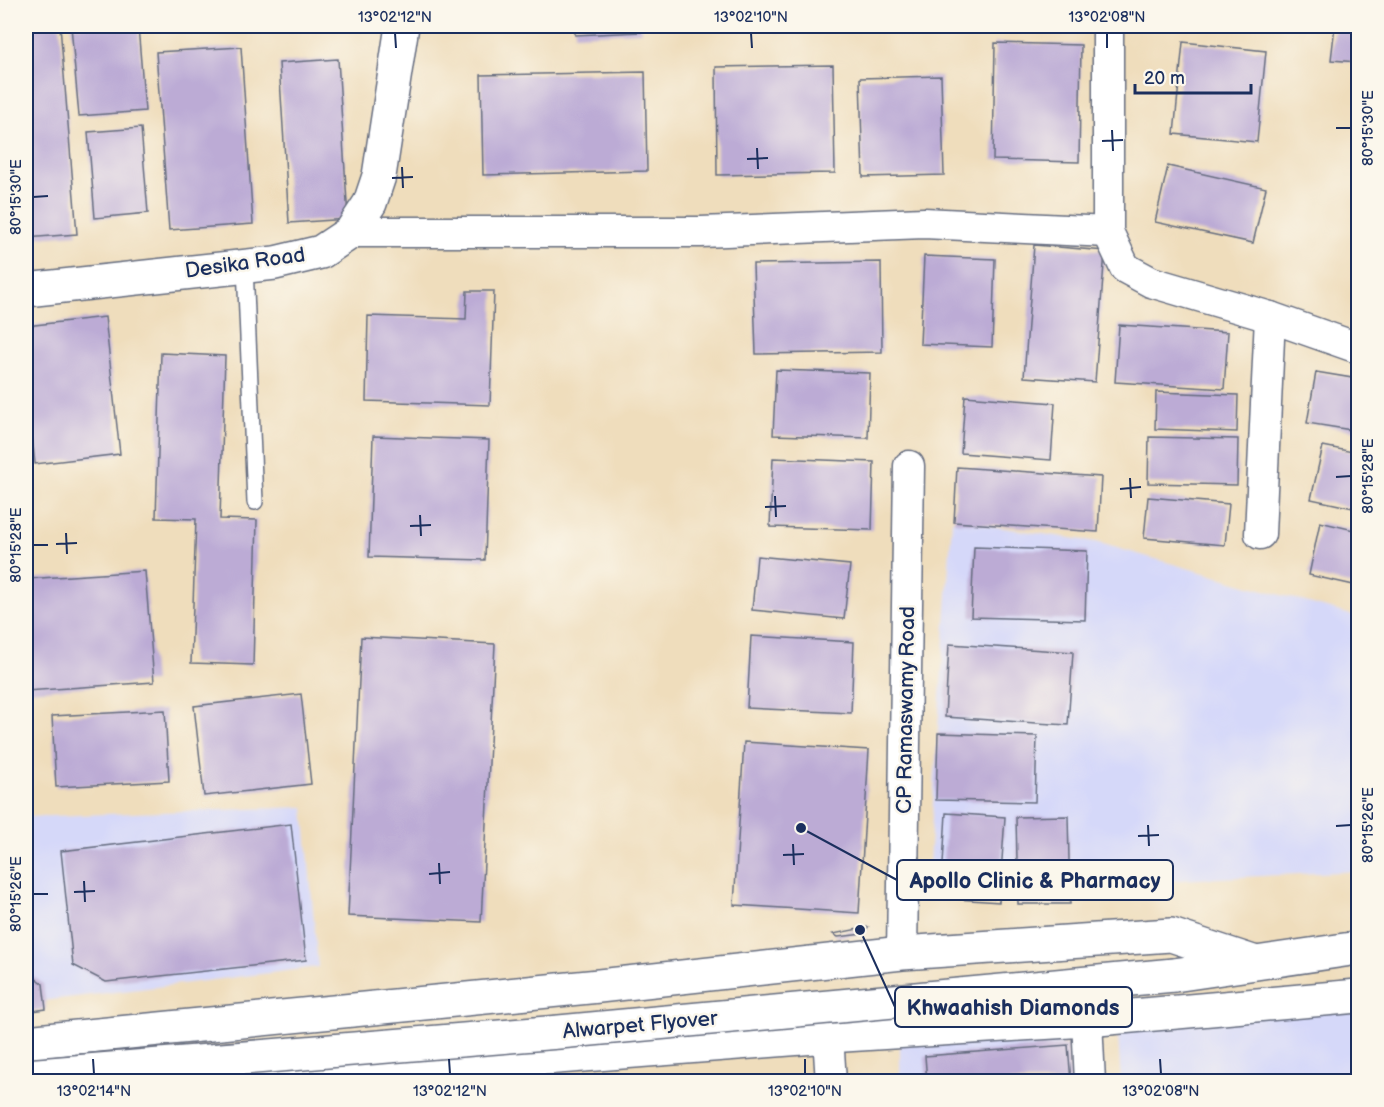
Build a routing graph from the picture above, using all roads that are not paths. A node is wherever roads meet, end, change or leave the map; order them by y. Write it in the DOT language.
graph roads {
  1 [pos="402,26"];
  2 [pos="1108,26"];
  3 [pos="351,232"];
  4 [pos="1108,232"];
  5 [pos="245,266"];
  6 [pos="26,290"];
  7 [pos="1270,317"];
  8 [pos="1359,348"];
  9 [pos="909,466"];
  10 [pos="255,502"];
  11 [pos="1260,534"];
  12 [pos="1359,948"];
  13 [pos="902,953"];
  14 [pos="1253,962"];
  15 [pos="1359,996"];
  16 [pos="353,1010"];
  17 [pos="1087,1020"];
  18 [pos="828,1036"];
  19 [pos="26,1042"];
  20 [pos="26,1076"];
  21 [pos="358,1077"];
  22 [pos="235,1082"];
  23 [pos="831,1082"];
  24 [pos="1090,1082"];
  1 -- 3 [label="main road, Desika Road"];
  2 -- 4 [label="street"];
  3 -- 4 [label="street"];
  3 -- 5 [label="main road, Desika Road"];
  4 -- 7 [label="street"];
  5 -- 6 [label="main road, Desika Road"];
  5 -- 10 [label="lane"];
  7 -- 8 [label="street"];
  7 -- 11 [label="street"];
  9 -- 13 [label="street, CP Ramaswamy Road"];
  12 -- 14 [label="main road, Alwarpet Flyover"];
  13 -- 14 [label="main road"];
  13 -- 16 [label="main road"];
  14 -- 20 [label="main road, Alwarpet Flyover, bridge"];
  15 -- 17 [label="main road"];
  16 -- 19 [label="main road"];
  16 -- 21 [label="street"];
  17 -- 18 [label="main road"];
  17 -- 24 [label="street"];
  18 -- 21 [label="main road"];
  18 -- 23 [label="street"];
  21 -- 22 [label="main road"];
}
